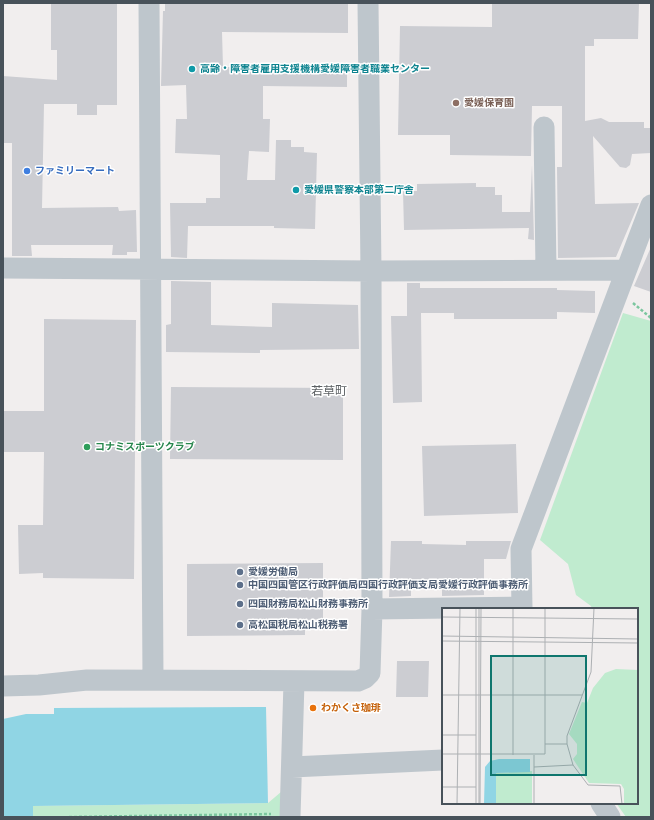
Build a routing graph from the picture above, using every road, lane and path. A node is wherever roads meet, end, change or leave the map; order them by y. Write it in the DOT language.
graph roads {
  1 [pos="149,3"];
  2 [pos="368,3"];
  3 [pos="544,127"];
  4 [pos="651,205"];
  5 [pos="3,268"];
  6 [pos="151,270"];
  7 [pos="546,270"];
  8 [pos="625,270"];
  9 [pos="371,271"];
  10 [pos="522,608"];
  11 [pos="372,609"];
  12 [pos="442,609"];
  13 [pos="153,680"];
  14 [pos="294,682"];
  15 [pos="3,686"];
  16 [pos="442,760"];
  17 [pos="292,767"];
  18 [pos="601,804"];
  19 [pos="260,816"];
  20 [pos="290,816"];
  21 [pos="70,817"];
  22 [pos="610,817"];
  1 -- 6 [label="street"];
  2 -- 9 [label="street"];
  3 -- 7 [label="street"];
  4 -- 8 [label="street"];
  5 -- 6 [label="street"];
  6 -- 9 [label="street"];
  6 -- 13 [label="street"];
  7 -- 8 [label="street"];
  7 -- 9 [label="street"];
  8 -- 10 [label="street"];
  9 -- 11 [label="street"];
  11 -- 12 [label="street"];
  11 -- 14 [label="street"];
  13 -- 14 [label="street"];
  13 -- 15 [label="street"];
  14 -- 17 [label="street"];
  16 -- 17 [label="street"];
  17 -- 20 [label="street"];
  18 -- 22 [label="street"];
  19 -- 20 [label="path"];
  19 -- 21 [label="path"];
}
